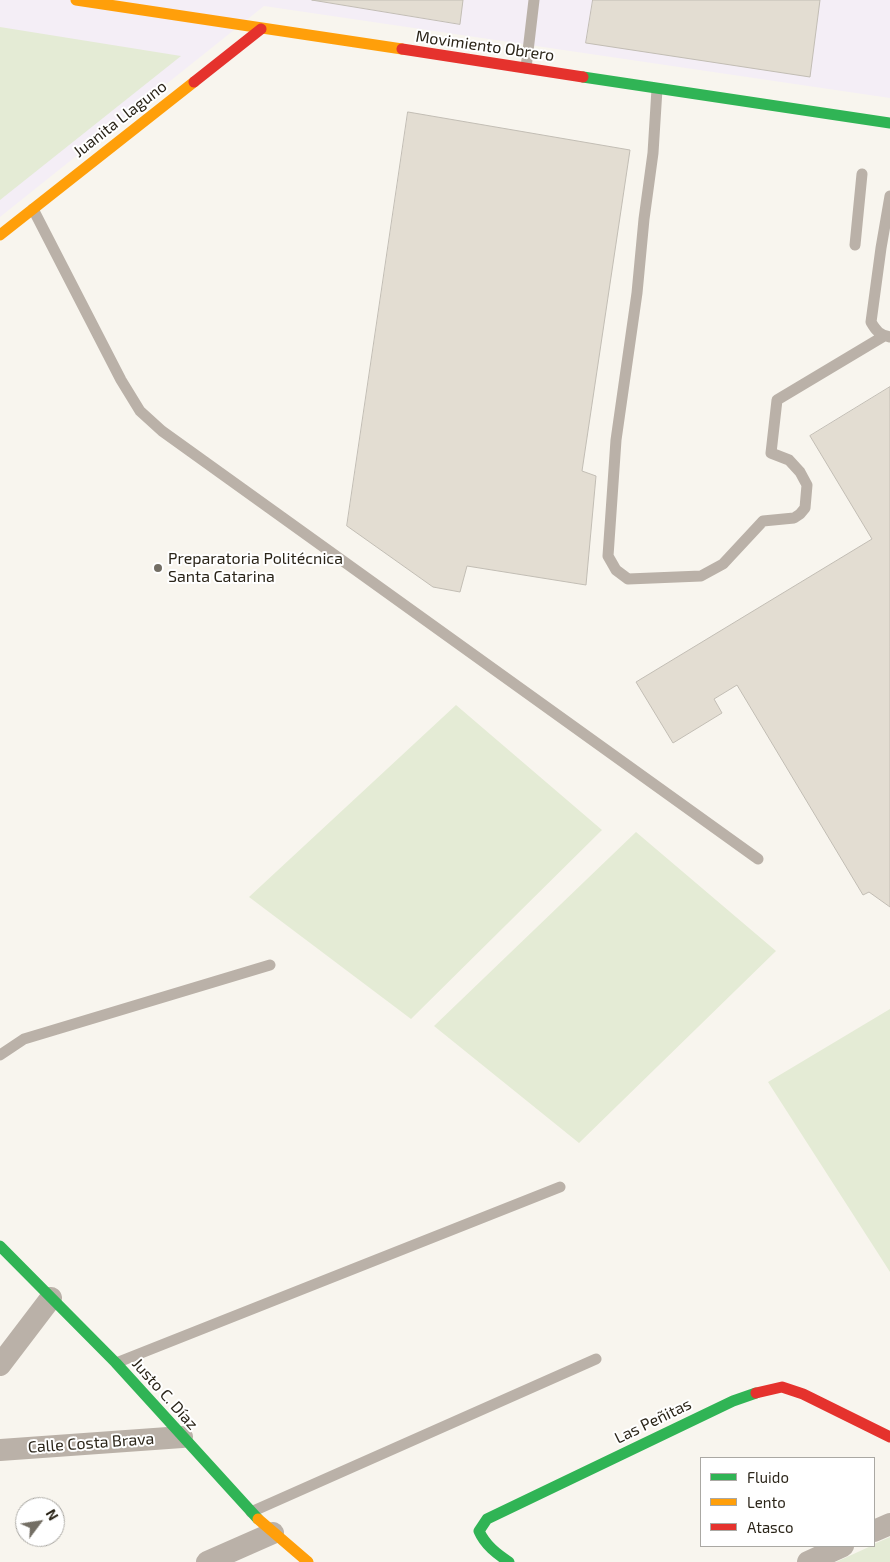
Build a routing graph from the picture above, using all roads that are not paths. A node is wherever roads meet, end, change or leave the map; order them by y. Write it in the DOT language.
graph roads {
  1 [pos="76,0"];
  2 [pos="157,0"];
  3 [pos="534,0"];
  4 [pos="155,13"];
  5 [pos="261,29"];
  6 [pos="526,68"];
  7 [pos="656,89"];
  8 [pos="890,124"];
  9 [pos="862,174"];
  10 [pos="890,196"];
  11 [pos="33,209"];
  12 [pos="0,235"];
  13 [pos="855,245"];
  14 [pos="887,336"];
  15 [pos="758,859"];
  16 [pos="270,965"];
  17 [pos="0,1055"];
  18 [pos="560,1187"];
  19 [pos="0,1246"];
  20 [pos="50,1298"];
  21 [pos="596,1359"];
  22 [pos="116,1363"];
  23 [pos="0,1365"];
  24 [pos="182,1437"];
  25 [pos="890,1437"];
  26 [pos="0,1450"];
  27 [pos="251,1512"];
  28 [pos="890,1524"];
  29 [pos="875,1531"];
  30 [pos="273,1533"];
  31 [pos="841,1547"];
  32 [pos="207,1562"];
  33 [pos="308,1562"];
  34 [pos="509,1562"];
  35 [pos="808,1562"];
  1 -- 4 [label="street, Movimiento Obrero"];
  2 -- 4 [label="lane"];
  3 -- 6 [label="lane"];
  4 -- 5 [label="street, Movimiento Obrero"];
  5 -- 6 [label="street, Movimiento Obrero"];
  5 -- 11 [label="street, Juanita Llaguno"];
  6 -- 7 [label="street, Movimiento Obrero"];
  7 -- 8 [label="street, Movimiento Obrero"];
  7 -- 14 [label="lane"];
  9 -- 13 [label="lane"];
  10 -- 14 [label="lane"];
  11 -- 12 [label="street, Juanita Llaguno"];
  11 -- 15 [label="lane"];
  16 -- 17 [label="lane"];
  18 -- 22 [label="lane"];
  19 -- 20 [label="street, Justo C. Díaz"];
  20 -- 22 [label="street, Justo C. Díaz"];
  20 -- 23 [label="street"];
  21 -- 27 [label="lane"];
  22 -- 24 [label="street, Justo C. Díaz"];
  24 -- 26 [label="street, Calle Costa Brava"];
  24 -- 27 [label="street, Justo C. Díaz"];
  25 -- 34 [label="street, Las Peñitas"];
  27 -- 30 [label="street, Justo C. Díaz"];
  28 -- 29 [label="street"];
  30 -- 32 [label="street"];
  30 -- 33 [label="street, Justo C. Díaz"];
  31 -- 35 [label="street"];
}
